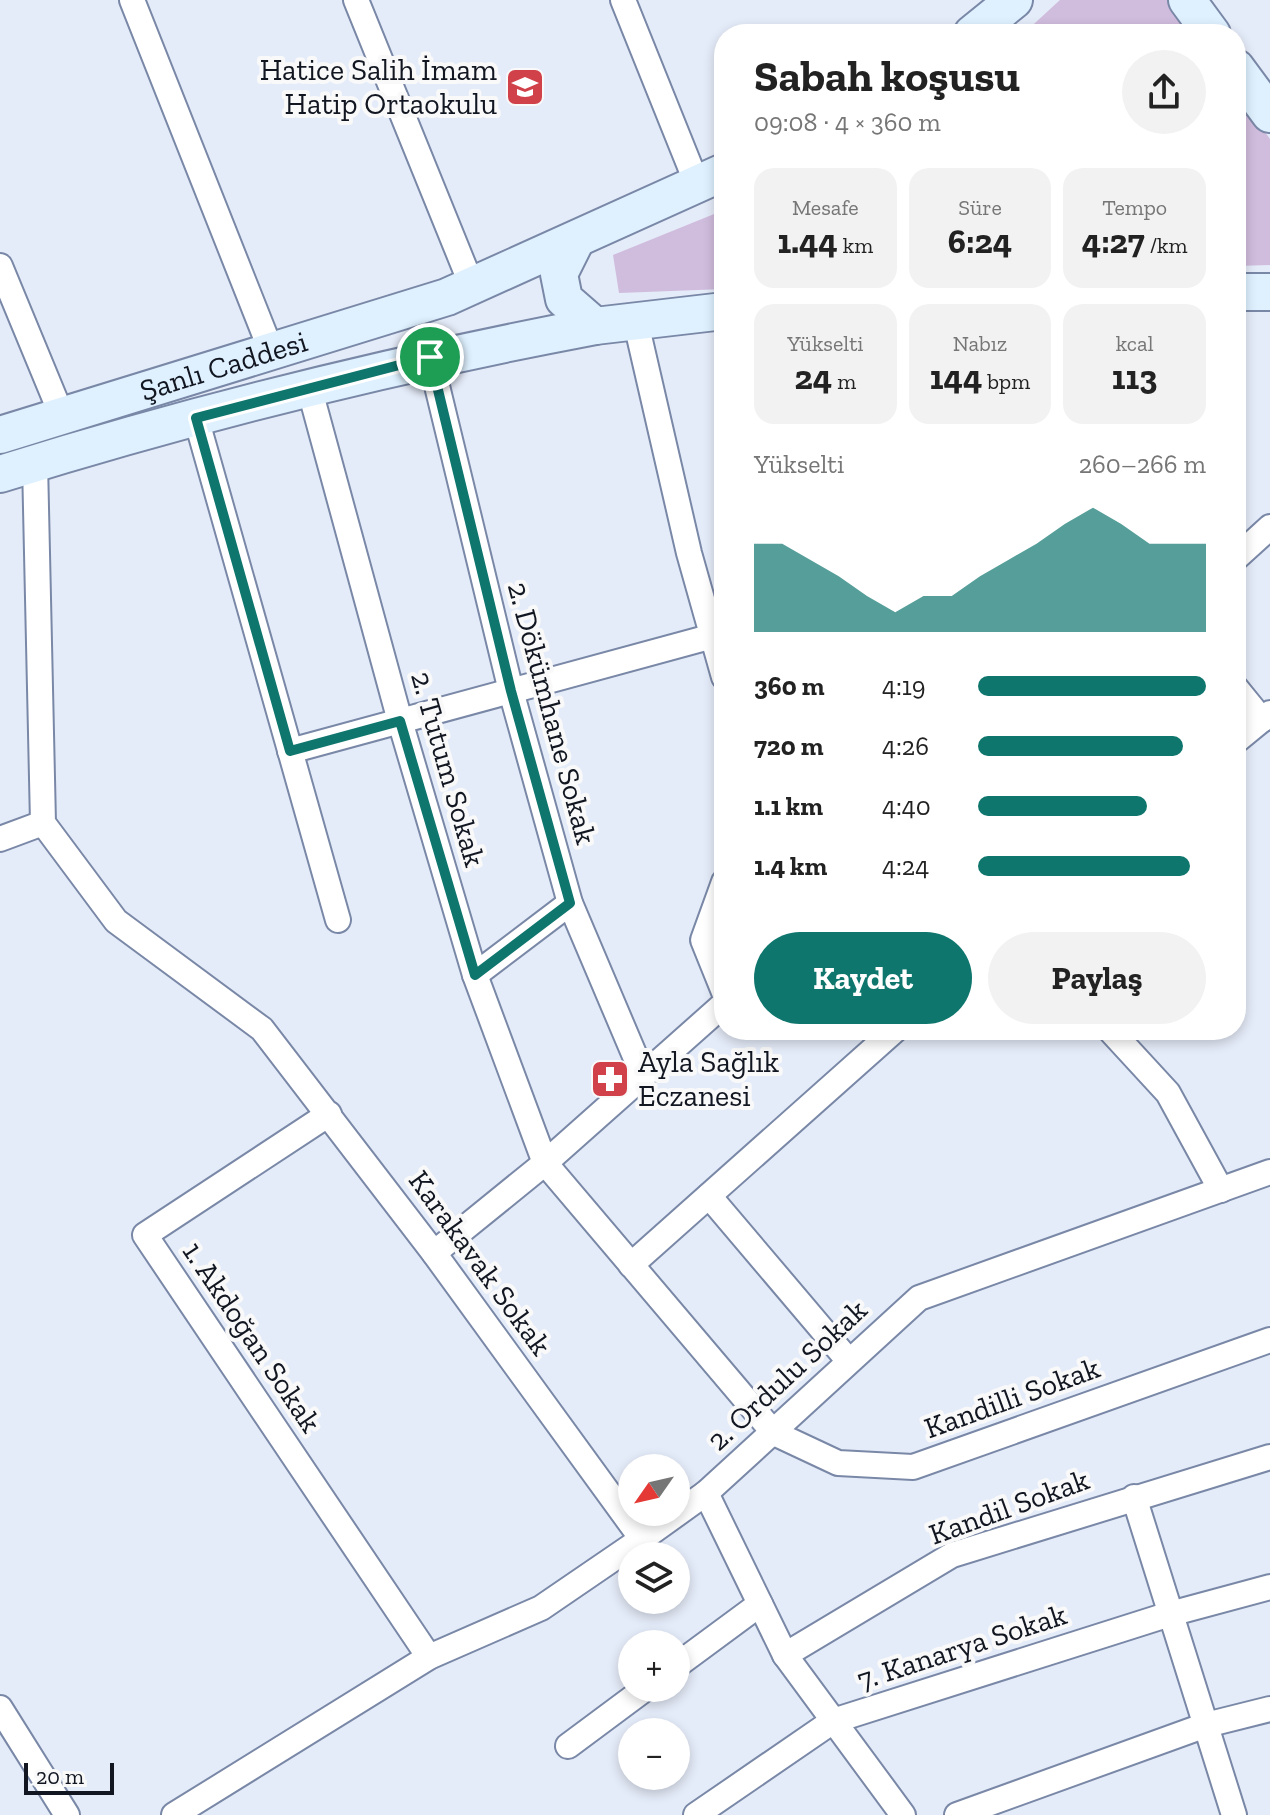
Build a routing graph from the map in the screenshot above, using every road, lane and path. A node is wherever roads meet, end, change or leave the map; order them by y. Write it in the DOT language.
graph roads {
  1 [pos="132,0"];
  2 [pos="356,0"];
  3 [pos="1014,0"];
  4 [pos="1187,0"];
  5 [pos="630,3"];
  6 [pos="984,24"];
  7 [pos="1205,24"];
  8 [pos="1246,82"];
  9 [pos="1270,114"];
  10 [pos="710,178"];
  11 [pos="576,240"];
  12 [pos="0,266"];
  13 [pos="459,291"];
  14 [pos="1246,292"];
  15 [pos="1270,292"];
  16 [pos="714,312"];
  17 [pos="636,323"];
  18 [pos="595,326"];
  19 [pos="272,353"];
  20 [pos="430,357"];
  21 [pos="309,387"];
  22 [pos="62,416"];
  23 [pos="196,418"];
  24 [pos="0,435"];
  25 [pos="35,463"];
  26 [pos="0,474"];
  27 [pos="1270,527"];
  28 [pos="1246,549"];
  29 [pos="714,623"];
  30 [pos="714,635"];
  31 [pos="511,691"];
  32 [pos="1246,697"];
  33 [pos="1266,716"];
  34 [pos="400,721"];
  35 [pos="1246,733"];
  36 [pos="290,751"];
  37 [pos="43,823"];
  38 [pos="0,839"];
  39 [pos="570,903"];
  40 [pos="714,910"];
  41 [pos="338,920"];
  42 [pos="714,967"];
  43 [pos="475,975"];
  44 [pos="714,1013"];
  45 [pos="884,1040"];
  46 [pos="1119,1040"];
  47 [pos="643,1075"];
  48 [pos="329,1114"];
  49 [pos="545,1163"];
  50 [pos="1270,1172"];
  51 [pos="1221,1190"];
  52 [pos="709,1196"];
  53 [pos="434,1253"];
  54 [pos="631,1265"];
  55 [pos="1270,1340"];
  56 [pos="848,1360"];
  57 [pos="774,1433"];
  58 [pos="1270,1457"];
  59 [pos="706,1493"];
  60 [pos="1134,1497"];
  61 [pos="642,1539"];
  62 [pos="1270,1587"];
  63 [pos="760,1604"];
  64 [pos="1170,1614"];
  65 [pos="785,1655"];
  66 [pos="690,1656"];
  67 [pos="429,1657"];
  68 [pos="627,1702"];
  69 [pos="0,1708"];
  70 [pos="1270,1709"];
  71 [pos="833,1721"];
  72 [pos="1206,1725"];
  73 [pos="568,1746"];
  74 [pos="67,1815"];
  75 [pos="174,1815"];
  76 [pos="696,1815"];
  77 [pos="903,1815"];
  78 [pos="957,1815"];
  79 [pos="1234,1815"];
  1 -- 19 [label="street"];
  2 -- 13 [label="street"];
  3 -- 6 [label="main road"];
  4 -- 7 [label="main road"];
  5 -- 10 [label="street"];
  8 -- 9 [label="main road"];
  10 -- 11 [label="main road, Şanlı Caddesi"];
  11 -- 13 [label="main road, Şanlı Caddesi"];
  11 -- 18 [label="main road"];
  12 -- 22 [label="street"];
  13 -- 19 [label="main road, Şanlı Caddesi"];
  14 -- 15 [label="main road"];
  16 -- 17 [label="main road"];
  17 -- 18 [label="main road"];
  17 -- 29 [label="street"];
  18 -- 20 [label="main road"];
  19 -- 22 [label="main road, Şanlı Caddesi"];
  20 -- 21 [label="main road"];
  20 -- 31 [label="street, 2. Dökümhane Sokak"];
  21 -- 23 [label="main road"];
  21 -- 34 [label="street, 2. Tutum Sokak"];
  22 -- 24 [label="main road, Şanlı Caddesi"];
  23 -- 25 [label="main road"];
  23 -- 36 [label="street"];
  25 -- 26 [label="main road"];
  25 -- 37 [label="street"];
  27 -- 28 [label="street"];
  30 -- 31 [label="street"];
  31 -- 34 [label="street"];
  31 -- 39 [label="street, 2. Dökümhane Sokak"];
  32 -- 33 [label="street"];
  33 -- 35 [label="street"];
  34 -- 36 [label="street"];
  34 -- 43 [label="street, 2. Tutum Sokak"];
  36 -- 41 [label="street"];
  37 -- 38 [label="street"];
  37 -- 48 [label="street, Karakavak Sokak"];
  39 -- 43 [label="street"];
  39 -- 47 [label="street, 2. Dökümhane Sokak"];
  40 -- 42 [label="street"];
  43 -- 49 [label="street, 2. Tutum Sokak"];
  44 -- 47 [label="street"];
  45 -- 52 [label="street"];
  46 -- 51 [label="street"];
  47 -- 49 [label="street"];
  48 -- 53 [label="street, Karakavak Sokak"];
  48 -- 67 [label="street, 1. Akdoğan Sokak"];
  49 -- 53 [label="street"];
  49 -- 54 [label="street, 2. Tutum Sokak"];
  50 -- 51 [label="street, 2. Ordulu Sokak"];
  51 -- 56 [label="street, 2. Ordulu Sokak"];
  52 -- 54 [label="street"];
  52 -- 56 [label="street"];
  53 -- 61 [label="street, Karakavak Sokak"];
  54 -- 57 [label="street, 2. Tutum Sokak"];
  55 -- 57 [label="street, Kandilli Sokak"];
  56 -- 57 [label="street, 2. Ordulu Sokak"];
  57 -- 59 [label="street, 2. Ordulu Sokak"];
  58 -- 60 [label="street, Kandil Sokak"];
  59 -- 61 [label="street, 2. Ordulu Sokak"];
  59 -- 63 [label="street"];
  60 -- 64 [label="street"];
  60 -- 65 [label="street, Kandil Sokak"];
  61 -- 67 [label="street, 2. Ordulu Sokak"];
  62 -- 64 [label="street, 7. Kanarya Sokak"];
  63 -- 65 [label="street"];
  63 -- 66 [label="street"];
  64 -- 71 [label="street, 7. Kanarya Sokak"];
  64 -- 72 [label="street"];
  65 -- 71 [label="street"];
  67 -- 75 [label="street, 2. Ordulu Sokak"];
  68 -- 73 [label="street"];
  69 -- 74 [label="street"];
  70 -- 72 [label="street"];
  71 -- 76 [label="street, 7. Kanarya Sokak"];
  71 -- 77 [label="street"];
  72 -- 78 [label="street"];
  72 -- 79 [label="street"];
}
